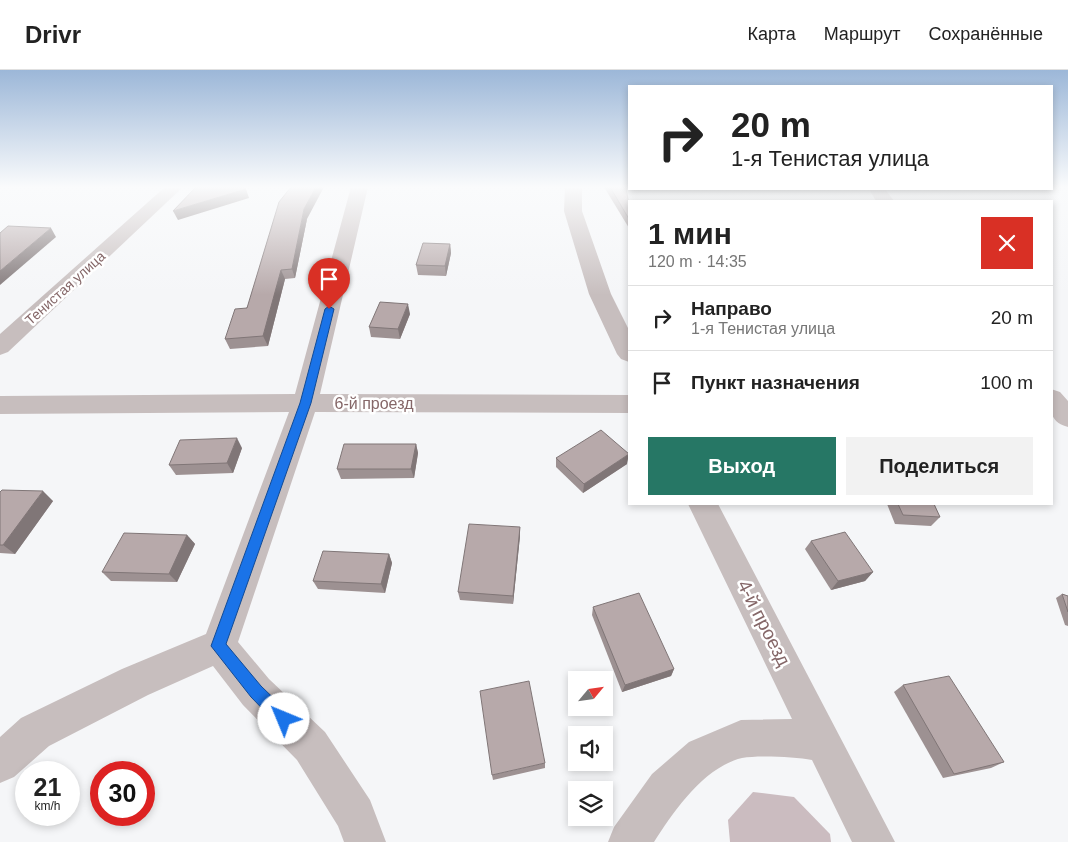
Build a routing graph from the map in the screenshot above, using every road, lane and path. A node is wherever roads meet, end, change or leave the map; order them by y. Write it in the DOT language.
graph roads {
  1 [pos="136,223"];
  2 [pos="351,223"];
  3 [pos="576,223"];
  4 [pos="0,348"];
  5 [pos="628,352"];
  6 [pos="305,403"];
  7 [pos="628,404"];
  8 [pos="0,405"];
  9 [pos="704,505"];
  10 [pos="218,646"];
  11 [pos="824,743"];
  12 [pos="0,763"];
  13 [pos="365,842"];
  14 [pos="629,842"];
  15 [pos="874,842"];
  1 -- 4 [label="street, Тенистая улица"];
  2 -- 6 [label="street"];
  3 -- 5 [label="street"];
  6 -- 7 [label="street, 6-й проезд"];
  6 -- 8 [label="street, 6-й проезд"];
  6 -- 10 [label="street"];
  9 -- 11 [label="street, 4-й проезд"];
  10 -- 12 [label="street"];
  10 -- 13 [label="street"];
  11 -- 14 [label="street"];
  11 -- 15 [label="street, 4-й проезд"];
}
